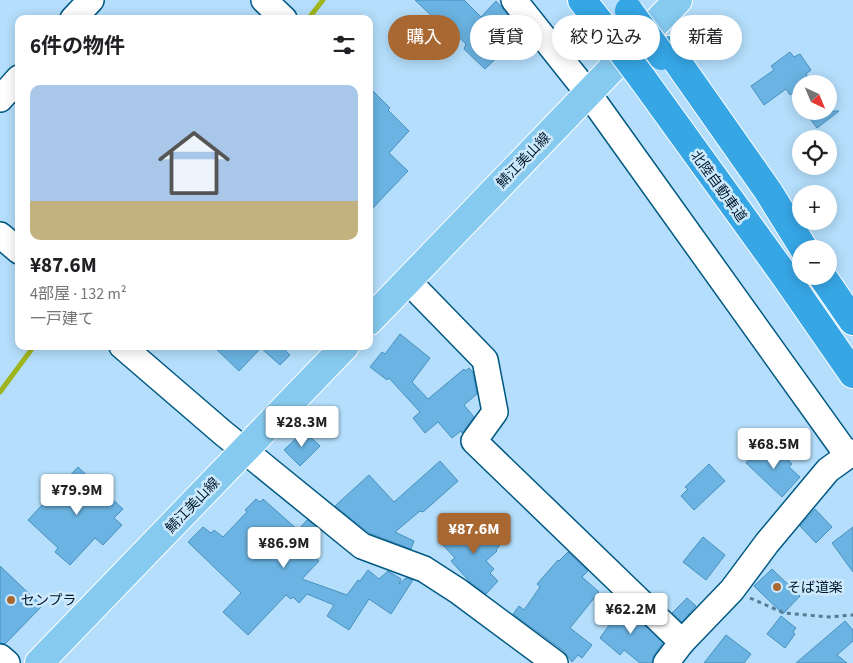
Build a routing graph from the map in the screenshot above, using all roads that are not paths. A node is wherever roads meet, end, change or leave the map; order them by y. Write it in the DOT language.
graph roads {
  1 [pos="91,0"];
  2 [pos="264,0"];
  3 [pos="514,0"];
  4 [pos="582,0"];
  5 [pos="678,0"];
  6 [pos="630,4"];
  7 [pos="78,15"];
  8 [pos="280,15"];
  9 [pos="15,82"];
  10 [pos="588,94"];
  11 [pos="0,99"];
  12 [pos="0,235"];
  13 [pos="798,240"];
  14 [pos="15,248"];
  15 [pos="408,281"];
  16 [pos="828,285"];
  17 [pos="373,317"];
  18 [pos="853,321"];
  19 [pos="127,350"];
  20 [pos="341,350"];
  21 [pos="853,374"];
  22 [pos="246,450"];
  23 [pos="851,454"];
  24 [pos="682,642"];
  25 [pos="0,657"];
  26 [pos="6,663"];
  27 [pos="39,663"];
  28 [pos="555,663"];
  29 [pos="666,663"];
  1 -- 7 [label="street"];
  2 -- 8 [label="street"];
  3 -- 10 [label="street"];
  4 -- 21 [label="highway, 北陸自動車道, bridge"];
  5 -- 10 [label="main road, 鯖江美山線"];
  6 -- 13 [label="highway"];
  9 -- 11 [label="street"];
  10 -- 15 [label="main road, 鯖江美山線"];
  10 -- 23 [label="street"];
  12 -- 14 [label="street"];
  15 -- 17 [label="main road, 鯖江美山線"];
  15 -- 24 [label="street"];
  16 -- 18 [label="highway"];
  19 -- 22 [label="street"];
  20 -- 22 [label="main road, 鯖江美山線"];
  22 -- 27 [label="main road, 鯖江美山線"];
  22 -- 28 [label="street"];
  23 -- 24 [label="street"];
  24 -- 29 [label="street"];
  25 -- 26 [label="street"];
}
